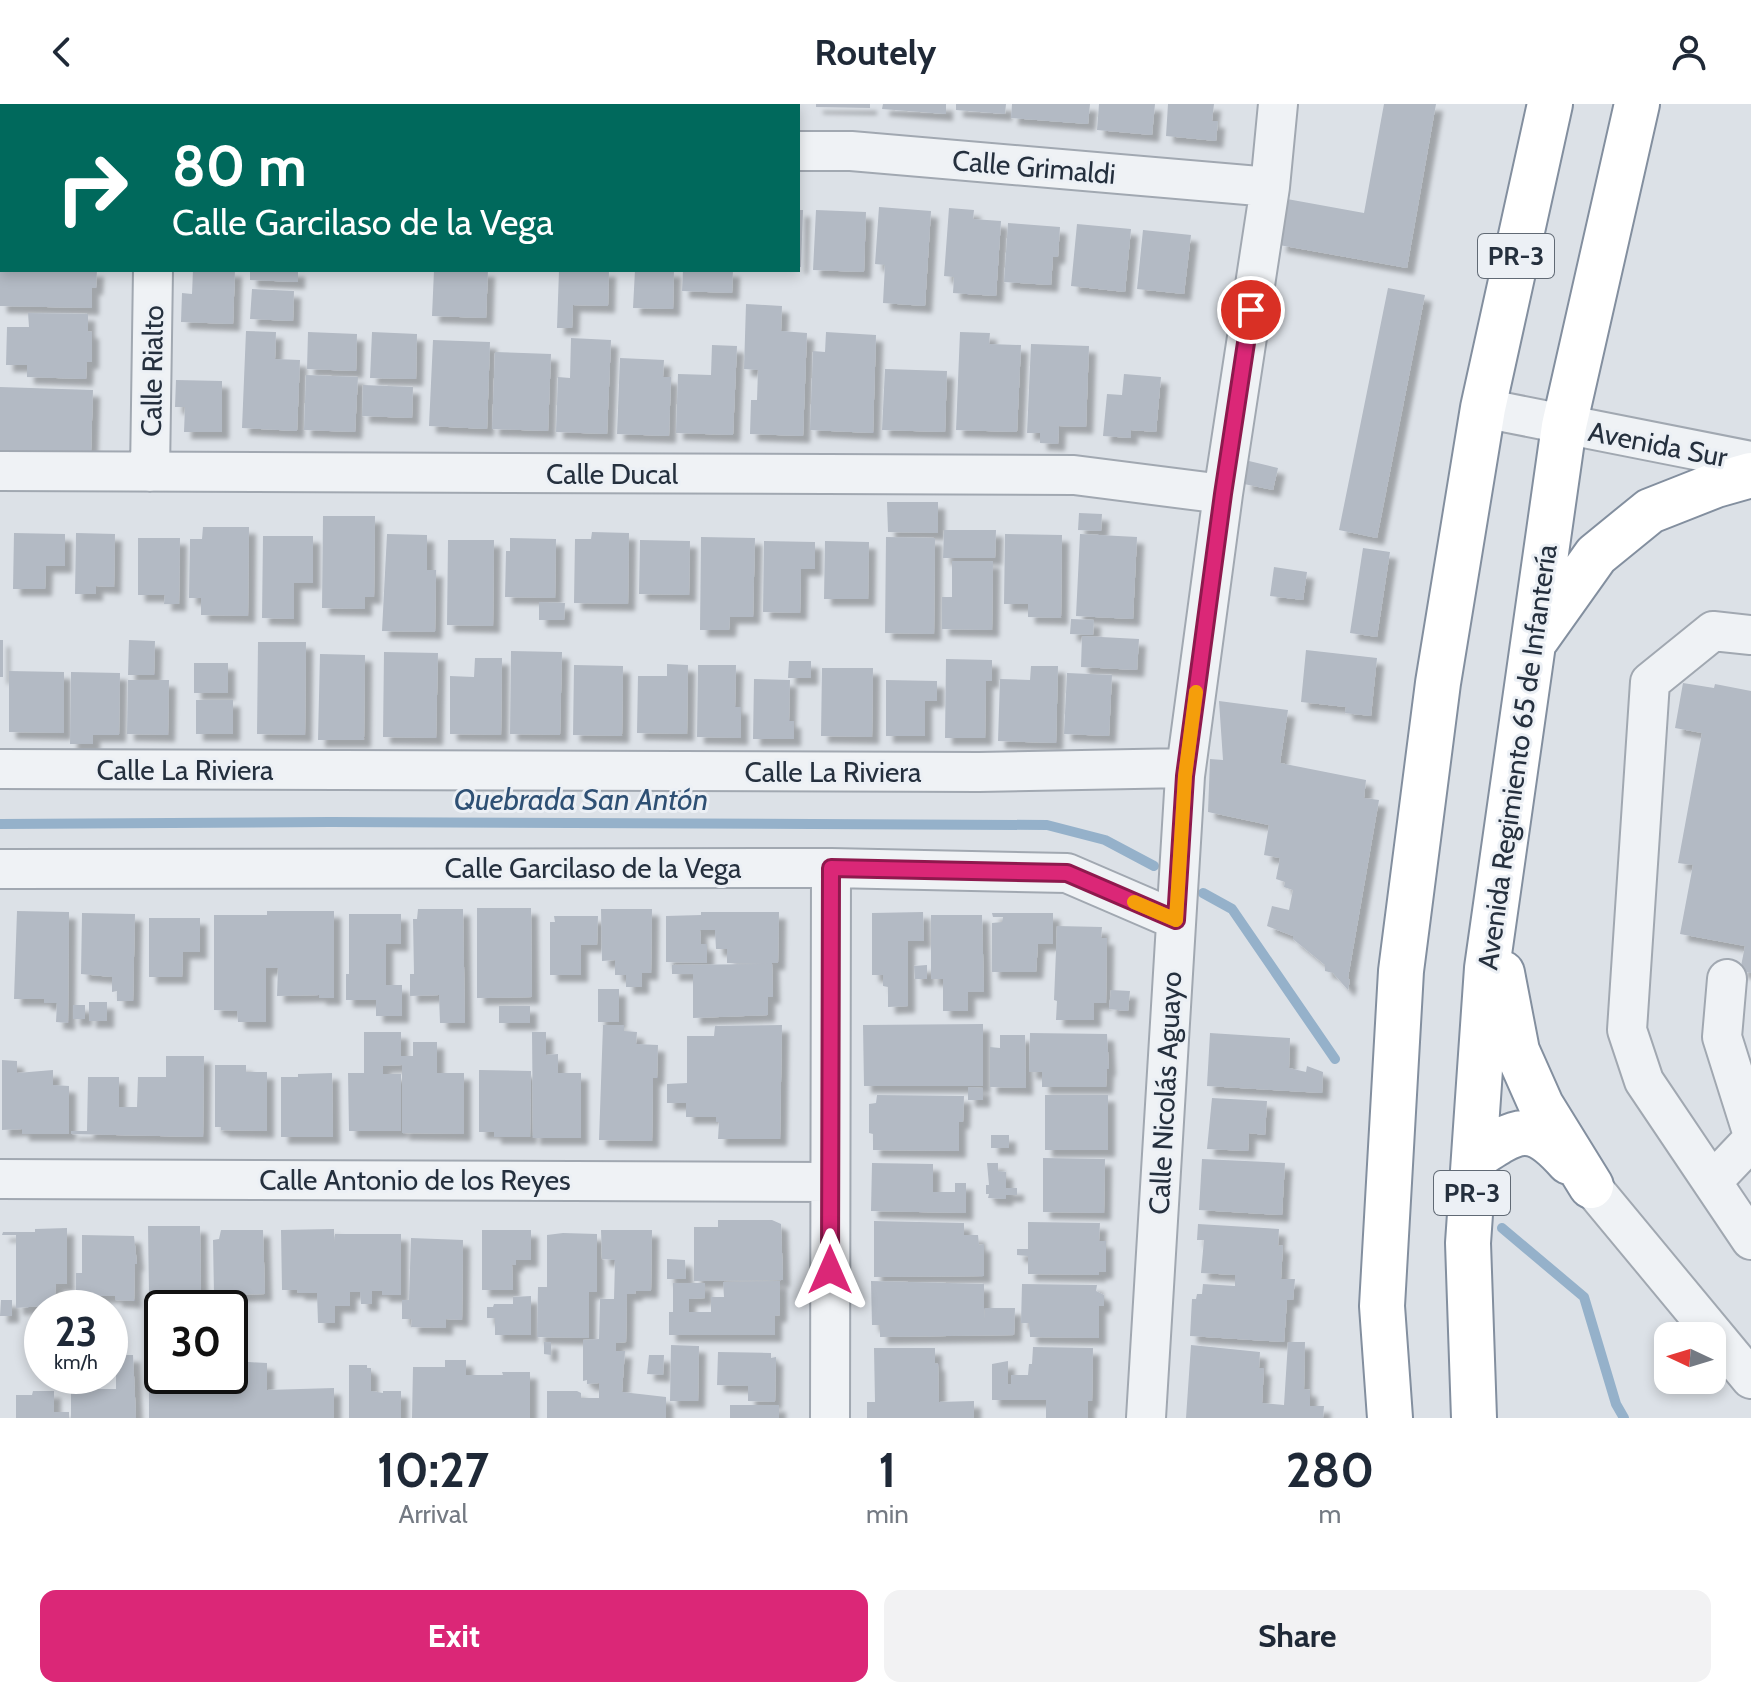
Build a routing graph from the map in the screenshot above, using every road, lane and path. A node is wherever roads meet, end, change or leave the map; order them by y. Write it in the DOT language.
graph roads {
  1 [pos="1278,104"];
  2 [pos="1550,104"];
  3 [pos="1637,104"];
  4 [pos="1668,104"];
  5 [pos="800,151"];
  6 [pos="1621,174"];
  7 [pos="1270,187"];
  8 [pos="153,272"];
  9 [pos="1483,408"];
  10 [pos="1564,426"];
  11 [pos="1751,461"];
  12 [pos="0,471"];
  13 [pos="150,472"];
  14 [pos="1751,475"];
  15 [pos="1223,494"];
  16 [pos="1751,635"];
  17 [pos="1533,643"];
  18 [pos="1186,768"];
  19 [pos="0,769"];
  20 [pos="831,868"];
  21 [pos="0,869"];
  22 [pos="1495,914"];
  23 [pos="1176,920"];
  24 [pos="1727,979"];
  25 [pos="1751,1129"];
  26 [pos="1751,1141"];
  27 [pos="1474,1158"];
  28 [pos="0,1179"];
  29 [pos="830,1182"];
  30 [pos="1712,1182"];
  31 [pos="1591,1186"];
  32 [pos="1751,1240"];
  33 [pos="1751,1379"];
  34 [pos="830,1418"];
  35 [pos="1146,1418"];
  36 [pos="1390,1418"];
  37 [pos="1474,1418"];
  1 -- 7 [label="street, Calle Nicolás Aguayo"];
  2 -- 9 [label="highway, PR-3"];
  3 -- 6 [label="highway, Avenida Regimiento 65 de Infantería / PR-3"];
  4 -- 6 [label="highway"];
  5 -- 7 [label="street, Calle Grimaldi"];
  6 -- 10 [label="highway, Avenida Regimiento 65 de Infantería / PR-3"];
  7 -- 15 [label="street, Calle Nicolás Aguayo"];
  8 -- 13 [label="street, Calle Rialto"];
  9 -- 10 [label="street, Avenida Sur"];
  9 -- 36 [label="highway, PR-3"];
  10 -- 11 [label="street, Avenida Sur"];
  10 -- 17 [label="highway, Avenida Regimiento 65 de Infantería / PR-3"];
  12 -- 13 [label="street, Calle Ducal"];
  13 -- 15 [label="street, Calle Ducal"];
  14 -- 17 [label="highway"];
  15 -- 18 [label="street, Calle Nicolás Aguayo"];
  16 -- 30 [label="street"];
  17 -- 22 [label="highway, Avenida Regimiento 65 de Infantería / PR-3"];
  18 -- 19 [label="street, Calle La Riviera"];
  18 -- 23 [label="street, Calle Nicolás Aguayo"];
  20 -- 21 [label="street, Calle Garcilaso de la Vega"];
  20 -- 23 [label="street, Calle Garcilaso de la Vega"];
  20 -- 29 [label="street"];
  22 -- 27 [label="highway, Avenida Regimiento 65 de Infantería / PR-3"];
  22 -- 31 [label="highway"];
  23 -- 35 [label="street, Calle Nicolás Aguayo"];
  24 -- 25 [label="street"];
  26 -- 30 [label="street"];
  27 -- 31 [label="highway"];
  27 -- 37 [label="highway, Avenida Regimiento 65 de Infantería / PR-3"];
  28 -- 29 [label="street, Calle Antonio de los Reyes"];
  29 -- 34 [label="street"];
  30 -- 32 [label="street"];
  31 -- 33 [label="street"];
}
